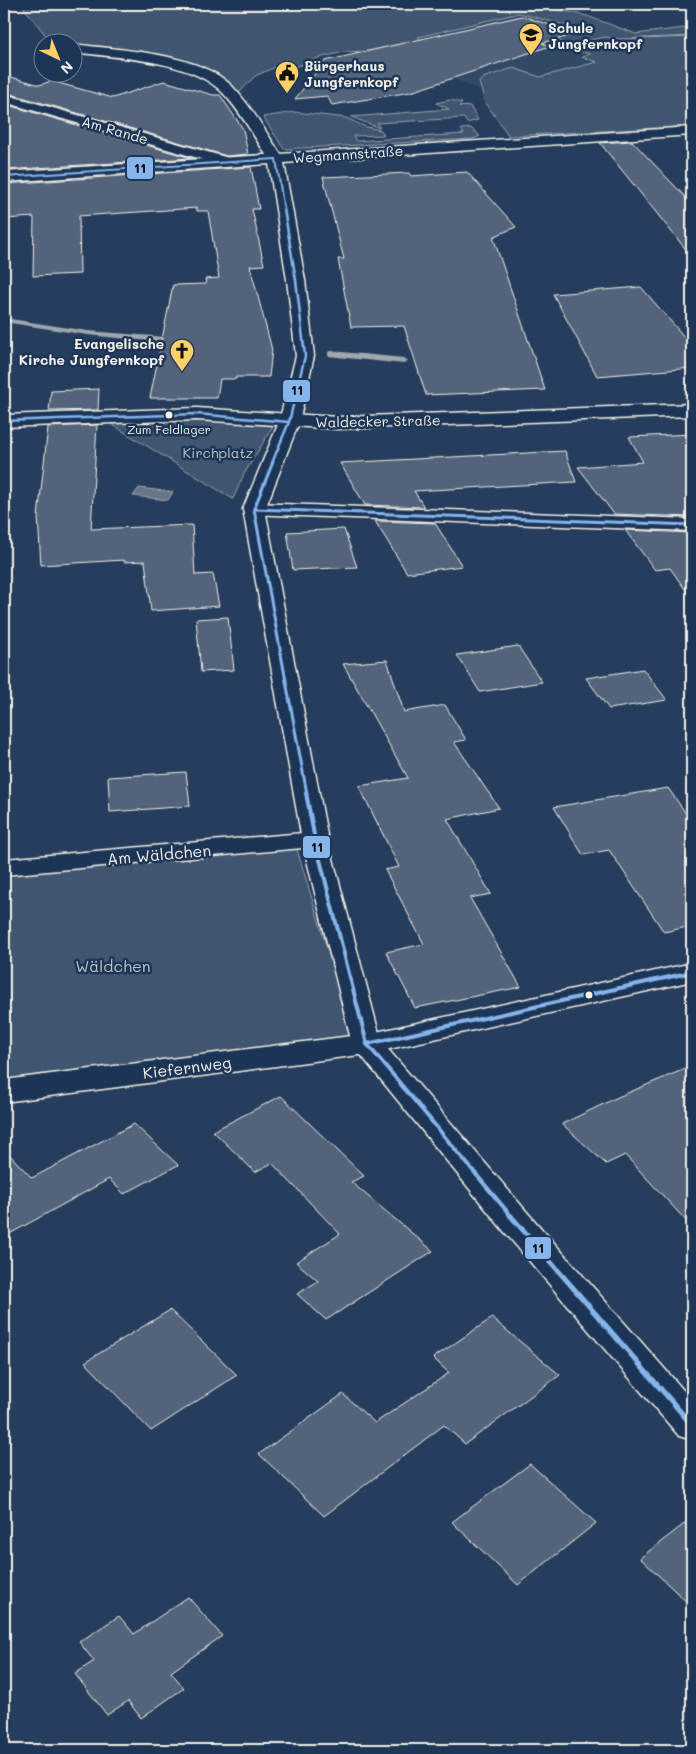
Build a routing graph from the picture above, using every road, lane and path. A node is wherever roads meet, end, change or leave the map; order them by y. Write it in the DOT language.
graph roads {
  1 [pos="82,50"];
  2 [pos="4,98"];
  3 [pos="692,131"];
  4 [pos="276,159"];
  5 [pos="227,162"];
  6 [pos="4,177"];
  7 [pos="692,410"];
  8 [pos="4,421"];
  9 [pos="289,422"];
  10 [pos="254,509"];
  11 [pos="692,525"];
  12 [pos="315,840"];
  13 [pos="4,867"];
  14 [pos="692,972"];
  15 [pos="367,1044"];
  16 [pos="4,1091"];
  17 [pos="692,1426"];
  1 -- 4 [label="street"];
  2 -- 5 [label="street, Am Rande"];
  3 -- 4 [label="street, Wegmannstraße"];
  4 -- 5 [label="street, Wegmannstraße"];
  4 -- 9 [label="street"];
  5 -- 6 [label="street, Wegmannstraße"];
  7 -- 9 [label="street, Waldecker Straße"];
  8 -- 9 [label="street, Waldecker Straße"];
  9 -- 10 [label="street"];
  10 -- 11 [label="street"];
  10 -- 12 [label="street"];
  12 -- 13 [label="street, Am Wäldchen"];
  12 -- 15 [label="street"];
  14 -- 15 [label="street, Kiefernweg"];
  15 -- 16 [label="street, Kiefernweg"];
  15 -- 17 [label="street"];
}
